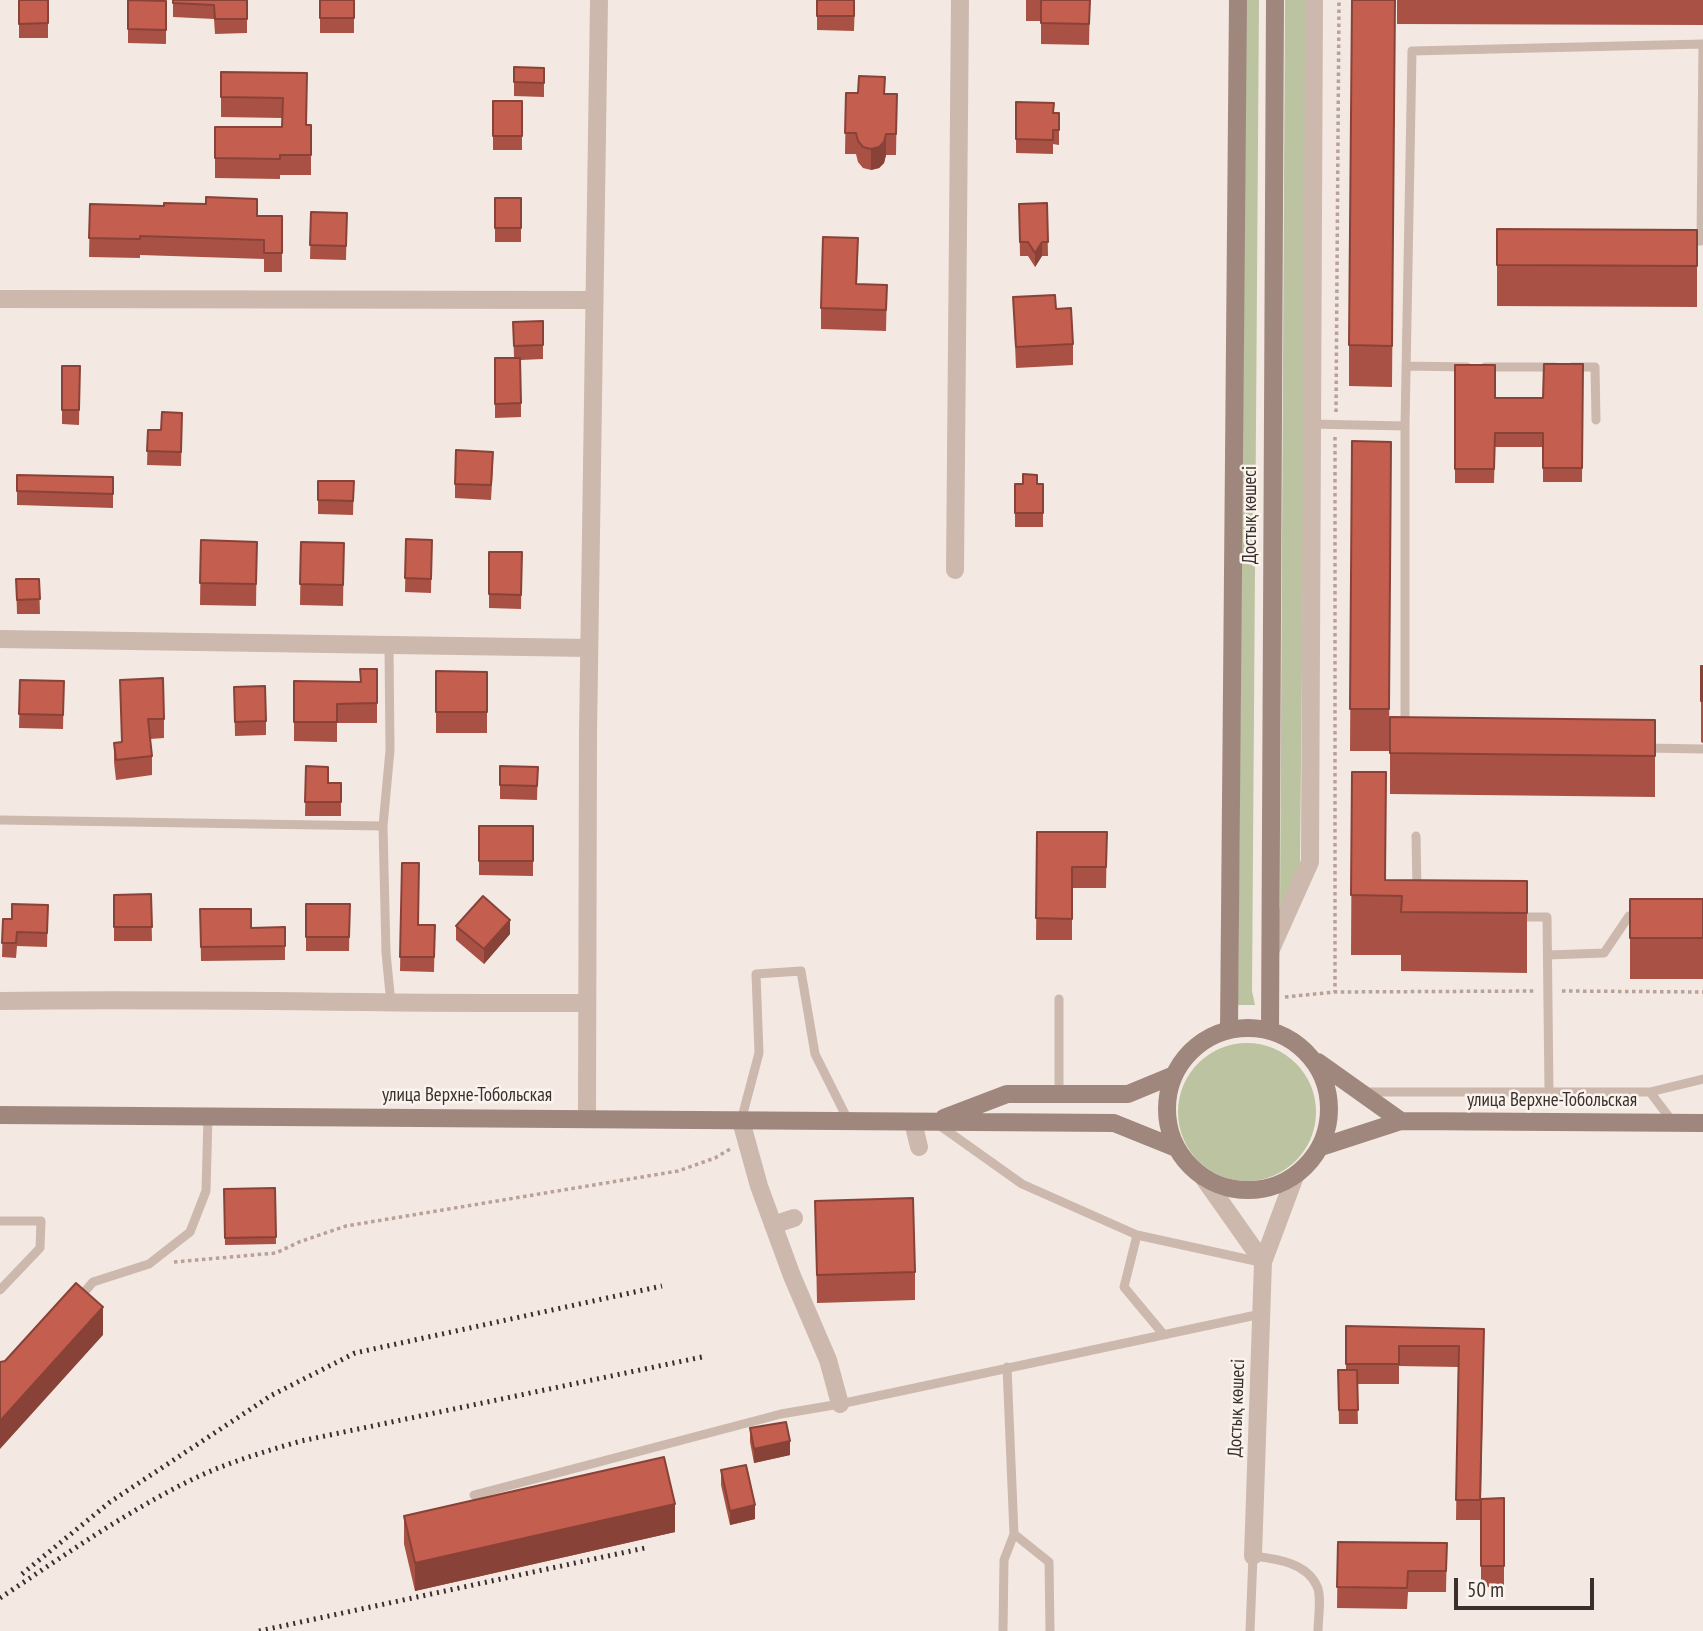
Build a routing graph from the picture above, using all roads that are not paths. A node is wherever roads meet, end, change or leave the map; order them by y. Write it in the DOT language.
graph roads {
  1 [pos="599,0"];
  2 [pos="960,0"];
  3 [pos="1238,0"];
  4 [pos="1275,0"];
  5 [pos="1314,0"];
  6 [pos="1703,44"];
  7 [pos="1674,241"];
  8 [pos="0,299"];
  9 [pos="594,300"];
  10 [pos="1406,366"];
  11 [pos="1596,420"];
  12 [pos="1311,424"];
  13 [pos="1405,426"];
  14 [pos="955,570"];
  15 [pos="0,639"];
  16 [pos="389,646"];
  17 [pos="589,648"];
  18 [pos="1405,743"];
  19 [pos="1635,748"];
  20 [pos="1703,749"];
  21 [pos="0,820"];
  22 [pos="383,826"];
  23 [pos="1416,836"];
  24 [pos="1417,905"];
  25 [pos="1654,915"];
  26 [pos="1508,918"];
  27 [pos="1269,952"];
  28 [pos="1548,955"];
  29 [pos="1059,999"];
  30 [pos="0,1001"];
  31 [pos="587,1003"];
  32 [pos="391,1004"];
  33 [pos="1229,1030"];
  34 [pos="1270,1031"];
  35 [pos="1309,1055"];
  36 [pos="1174,1075"];
  37 [pos="1703,1079"];
  38 [pos="1359,1092"];
  39 [pos="1549,1092"];
  40 [pos="1650,1092"];
  41 [pos="1059,1094"];
  42 [pos="0,1115"];
  43 [pos="208,1116"];
  44 [pos="587,1117"];
  45 [pos="741,1121"];
  46 [pos="1401,1121"];
  47 [pos="849,1122"];
  48 [pos="913,1122"];
  49 [pos="934,1122"];
  50 [pos="1673,1123"];
  51 [pos="1703,1124"];
  52 [pos="919,1147"];
  53 [pos="1321,1147"];
  54 [pos="1176,1148"];
  55 [pos="1295,1176"];
  56 [pos="1203,1177"];
  57 [pos="794,1219"];
  58 [pos="0,1221"];
  59 [pos="773,1225"];
  60 [pos="1137,1235"];
  61 [pos="1263,1262"];
  62 [pos="2,1286"];
  63 [pos="75,1303"];
  64 [pos="1261,1314"];
  65 [pos="1164,1335"];
  66 [pos="1007,1367"];
  67 [pos="840,1405"];
  68 [pos="474,1495"];
  69 [pos="1014,1534"];
  70 [pos="1253,1556"];
  71 [pos="1003,1631"];
  72 [pos="1050,1631"];
  73 [pos="1250,1631"];
  74 [pos="1318,1631"];
  1 -- 9 [label="street"];
  2 -- 14 [label="street"];
  3 -- 33 [label="street, Достық көшесі"];
  4 -- 27 [label="street, Достық көшесі"];
  5 -- 12 [label="street"];
  6 -- 7 [label="lane"];
  6 -- 10 [label="lane"];
  8 -- 9 [label="street"];
  9 -- 17 [label="street"];
  10 -- 11 [label="lane"];
  10 -- 13 [label="lane"];
  12 -- 13 [label="lane"];
  12 -- 27 [label="street"];
  13 -- 18 [label="lane"];
  15 -- 16 [label="street"];
  16 -- 17 [label="street"];
  16 -- 22 [label="lane"];
  17 -- 31 [label="street"];
  19 -- 20 [label="lane"];
  21 -- 22 [label="lane"];
  22 -- 32 [label="lane"];
  23 -- 24 [label="lane"];
  25 -- 28 [label="lane"];
  26 -- 28 [label="lane"];
  27 -- 34 [label="street, Достық көшесі"];
  28 -- 39 [label="lane"];
  29 -- 41 [label="lane"];
  30 -- 32 [label="street"];
  31 -- 32 [label="street"];
  31 -- 44 [label="street"];
  33 -- 34 [label="street"];
  33 -- 36 [label="street, улица Верхне-Тобольская"];
  34 -- 35 [label="street"];
  35 -- 38 [label="street"];
  35 -- 53 [label="street"];
  36 -- 41 [label="street, улица Верхне-Тобольская"];
  36 -- 54 [label="street, улица Верхне-Тобольская"];
  37 -- 40 [label="lane"];
  38 -- 39 [label="lane"];
  38 -- 46 [label="street"];
  39 -- 40 [label="lane"];
  40 -- 50 [label="lane"];
  41 -- 49 [label="street, улица Верхне-Тобольская"];
  42 -- 43 [label="street, улица Верхне-Тобольская"];
  43 -- 44 [label="street, улица Верхне-Тобольская"];
  43 -- 63 [label="lane"];
  44 -- 45 [label="street, улица Верхне-Тобольская"];
  45 -- 47 [label="street, улица Верхне-Тобольская"];
  45 -- 47 [label="lane"];
  45 -- 59 [label="street"];
  46 -- 50 [label="street, улица Верхне-Тобольская"];
  46 -- 53 [label="street, улица Верхне-Тобольская"];
  47 -- 48 [label="street, улица Верхне-Тобольская"];
  48 -- 49 [label="street, улица Верхне-Тобольская"];
  48 -- 52 [label="street"];
  49 -- 54 [label="street, улица Верхне-Тобольская"];
  49 -- 60 [label="lane"];
  50 -- 51 [label="street, улица Верхне-Тобольская"];
  53 -- 55 [label="street"];
  54 -- 56 [label="street, улица Верхне-Тобольская"];
  55 -- 56 [label="street, улица Верхне-Тобольская"];
  55 -- 61 [label="street, Достық көшесі"];
  56 -- 61 [label="street"];
  57 -- 59 [label="street"];
  58 -- 62 [label="lane"];
  59 -- 67 [label="street"];
  60 -- 61 [label="lane"];
  60 -- 65 [label="lane"];
  61 -- 64 [label="street, Достық көшесі"];
  64 -- 65 [label="lane"];
  64 -- 70 [label="street, Достық көшесі"];
  65 -- 66 [label="lane"];
  66 -- 67 [label="lane"];
  66 -- 69 [label="lane"];
  67 -- 68 [label="lane"];
  69 -- 71 [label="lane"];
  69 -- 72 [label="lane"];
  70 -- 73 [label="lane"];
  70 -- 74 [label="lane"];
}
